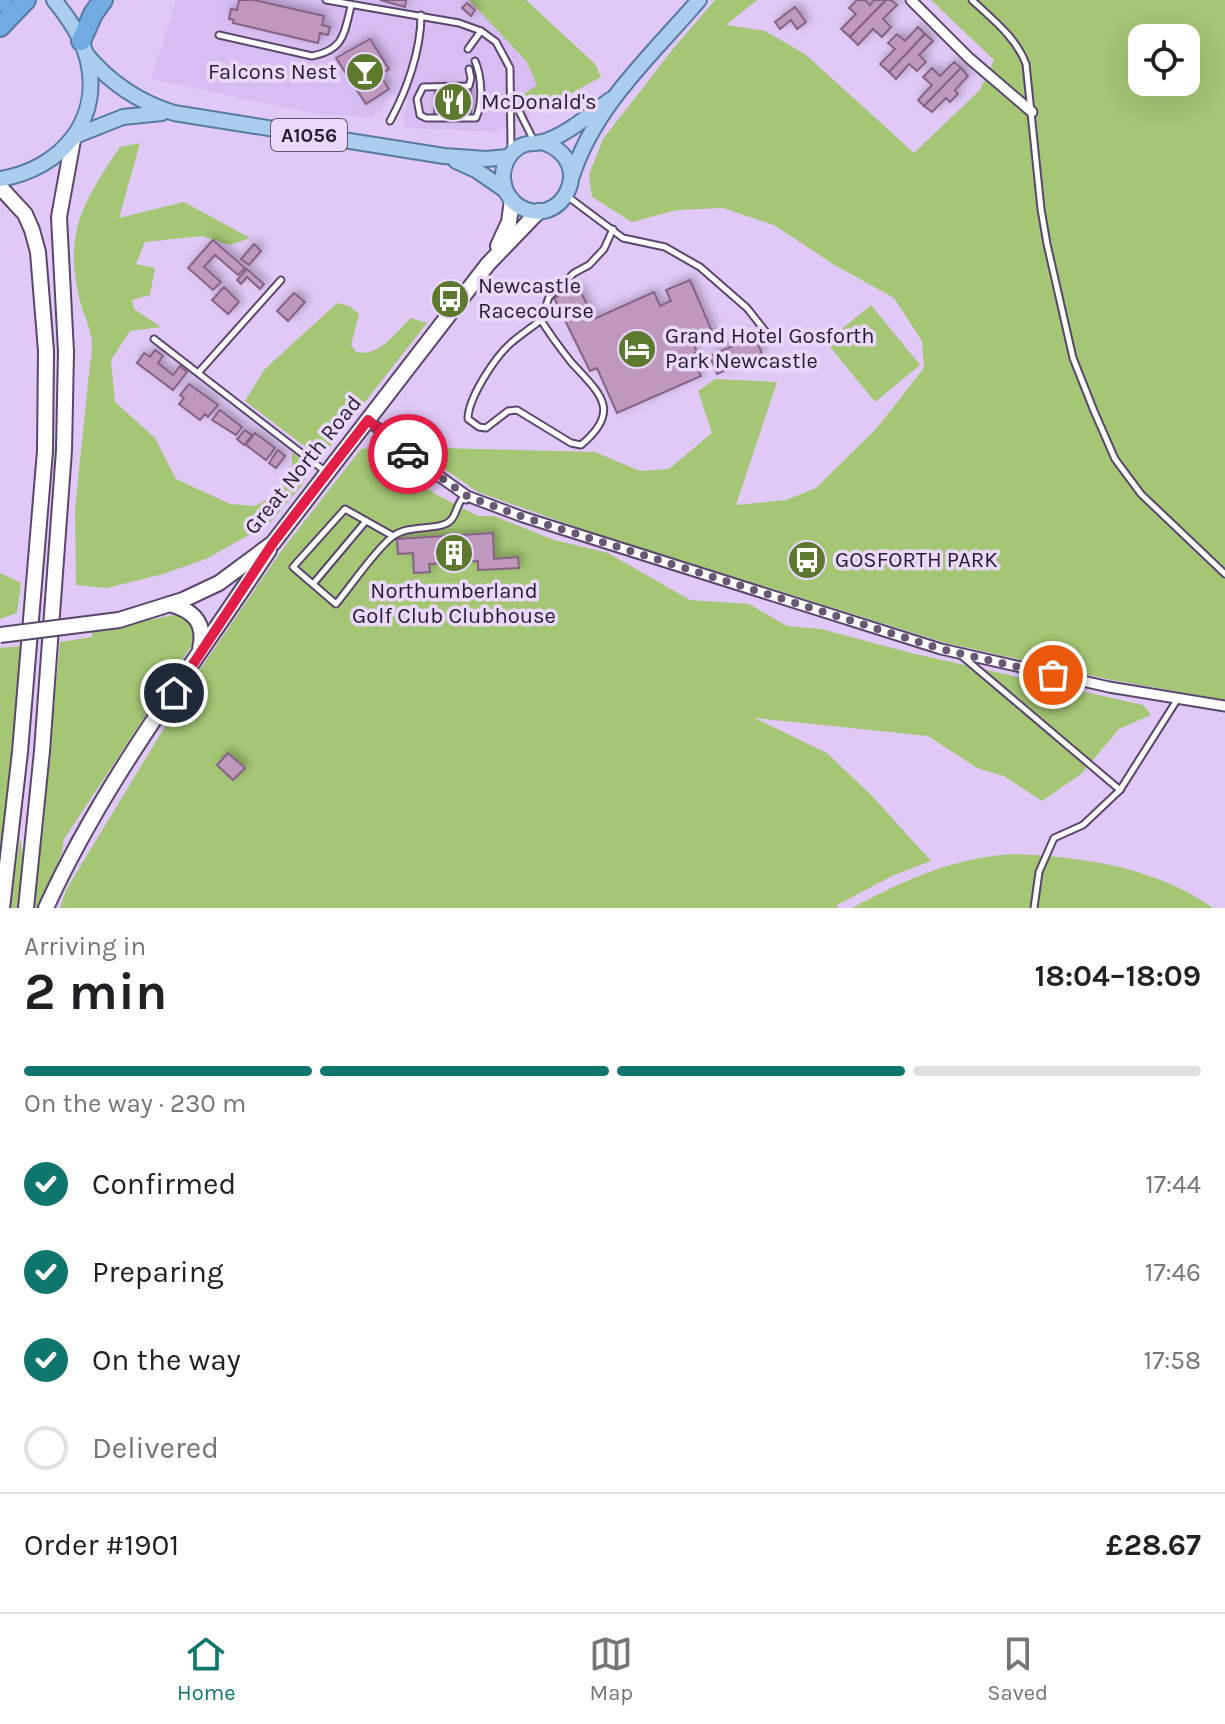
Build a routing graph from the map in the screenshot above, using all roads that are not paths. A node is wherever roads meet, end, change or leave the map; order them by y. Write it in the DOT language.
graph roads {
  1 [pos="26,0"];
  2 [pos="54,0"];
  3 [pos="103,0"];
  4 [pos="326,0"];
  5 [pos="699,0"];
  6 [pos="911,0"];
  7 [pos="972,0"];
  8 [pos="351,6"];
  9 [pos="4,11"];
  10 [pos="421,15"];
  11 [pos="481,31"];
  12 [pos="219,35"];
  13 [pos="84,48"];
  14 [pos="468,49"];
  15 [pos="475,61"];
  16 [pos="469,69"];
  17 [pos="511,95"];
  18 [pos="610,100"];
  19 [pos="1032,112"];
  20 [pos="174,113"];
  21 [pos="390,121"];
  22 [pos="74,138"];
  23 [pos="538,142"];
  24 [pos="510,155"];
  25 [pos="444,156"];
  26 [pos="0,179"];
  27 [pos="571,180"];
  28 [pos="0,187"];
  29 [pos="508,195"];
  30 [pos="566,195"];
  31 [pos="539,211"];
  32 [pos="613,229"];
  33 [pos="488,264"];
  34 [pos="281,280"];
  35 [pos="541,320"];
  36 [pos="154,339"];
  37 [pos="773,341"];
  38 [pos="198,373"];
  39 [pos="368,420"];
  40 [pos="326,472"];
  41 [pos="467,496"];
  42 [pos="366,521"];
  43 [pos="393,536"];
  44 [pos="273,543"];
  45 [pos="1225,574"];
  46 [pos="313,584"];
  47 [pos="170,604"];
  48 [pos="0,635"];
  49 [pos="957,652"];
  50 [pos="198,658"];
  51 [pos="1177,700"];
  52 [pos="1225,706"];
  53 [pos="1120,790"];
  54 [pos="2,908"];
  55 [pos="26,908"];
  56 [pos="46,908"];
  57 [pos="1034,908"];
  1 -- 9 [label="highway"];
  2 -- 13 [label="main road"];
  3 -- 13 [label="highway"];
  4 -- 8 [label="lane"];
  5 -- 18 [label="main road"];
  6 -- 19 [label="street"];
  7 -- 19 [label="lane"];
  8 -- 10 [label="lane"];
  8 -- 12 [label="lane"];
  10 -- 11 [label="lane"];
  10 -- 21 [label="lane"];
  11 -- 14 [label="lane"];
  11 -- 17 [label="lane"];
  13 -- 20 [label="main road, A1056"];
  13 -- 22 [label="main road"];
  15 -- 16 [label="lane"];
  17 -- 23 [label="lane"];
  17 -- 24 [label="lane"];
  18 -- 23 [label="main road"];
  18 -- 27 [label="main road"];
  19 -- 45 [label="lane"];
  20 -- 22 [label="main road, A1056"];
  20 -- 25 [label="main road, A1056"];
  22 -- 26 [label="main road"];
  22 -- 55 [label="main road"];
  23 -- 24 [label="main road"];
  23 -- 27 [label="main road"];
  24 -- 25 [label="main road, A1056"];
  24 -- 29 [label="main road"];
  25 -- 29 [label="main road, A1056"];
  27 -- 30 [label="main road"];
  28 -- 54 [label="main road"];
  29 -- 31 [label="main road"];
  29 -- 33 [label="main road, Great North Road"];
  30 -- 31 [label="main road"];
  30 -- 32 [label="lane"];
  31 -- 33 [label="main road, Great North Road"];
  32 -- 35 [label="lane"];
  32 -- 37 [label="lane"];
  33 -- 39 [label="main road, Great North Road"];
  34 -- 38 [label="lane"];
  35 -- 35 [label="lane"];
  36 -- 38 [label="lane"];
  38 -- 40 [label="lane"];
  39 -- 40 [label="main road, Great North Road"];
  39 -- 41 [label="street"];
  40 -- 44 [label="main road, Great North Road"];
  41 -- 43 [label="lane"];
  41 -- 49 [label="street"];
  42 -- 43 [label="lane"];
  42 -- 46 [label="lane"];
  42 -- 46 [label="lane"];
  43 -- 46 [label="lane"];
  44 -- 47 [label="main road, Great North Road"];
  44 -- 50 [label="main road"];
  47 -- 48 [label="main road, Great North Road, bridge"];
  47 -- 50 [label="main road"];
  49 -- 51 [label="street"];
  49 -- 53 [label="lane"];
  50 -- 56 [label="main road"];
  51 -- 52 [label="street"];
  51 -- 53 [label="lane"];
  53 -- 57 [label="lane"];
}
